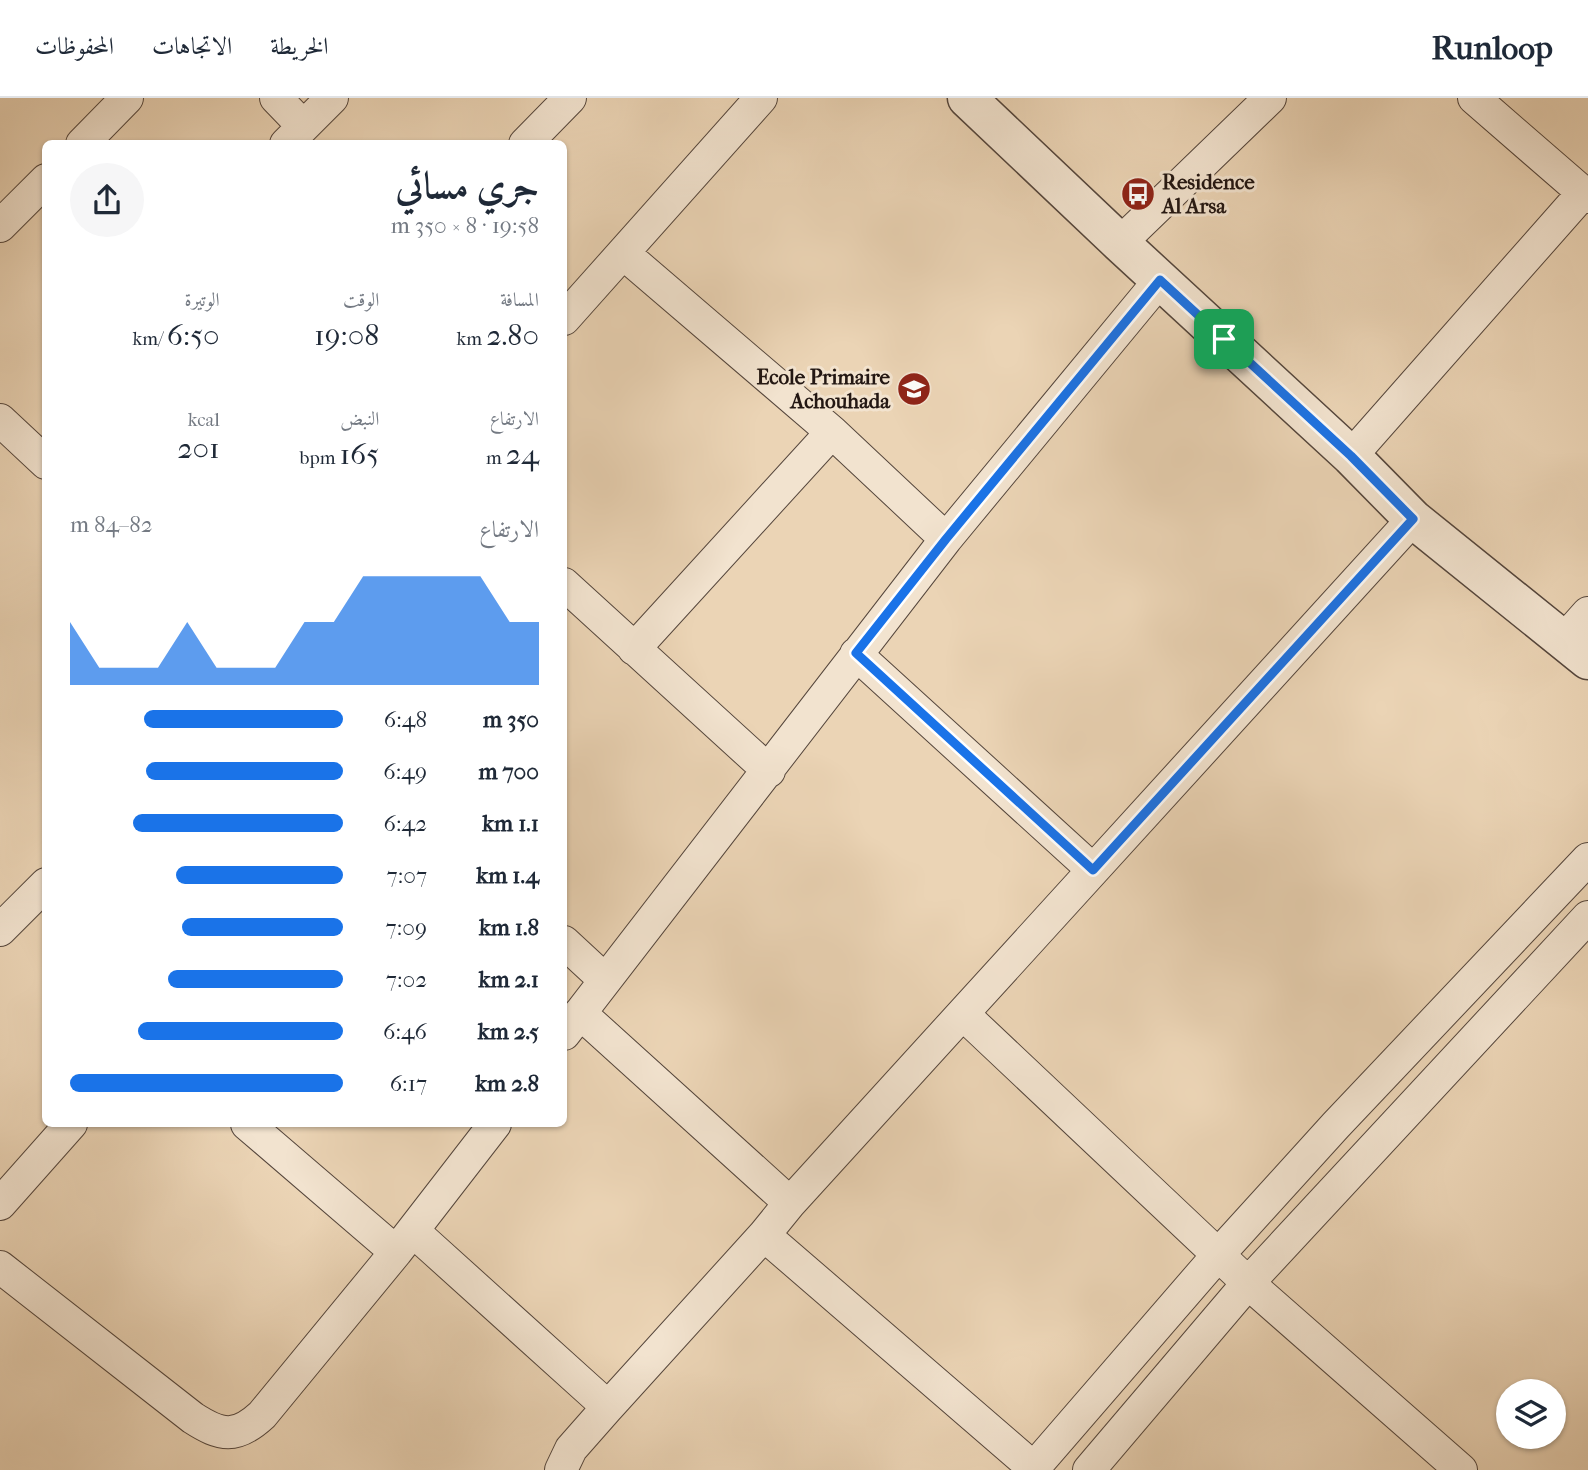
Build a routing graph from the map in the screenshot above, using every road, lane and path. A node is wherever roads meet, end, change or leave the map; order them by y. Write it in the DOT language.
graph roads {
  1 [pos="127,98"];
  2 [pos="276,98"];
  3 [pos="332,98"];
  4 [pos="570,98"];
  5 [pos="761,98"];
  6 [pos="967,98"];
  7 [pos="1270,98"];
  8 [pos="1474,98"];
  9 [pos="295,135"];
  10 [pos="86,140"];
  11 [pos="529,140"];
  12 [pos="42,184"];
  13 [pos="1585,195"];
  14 [pos="0,226"];
  15 [pos="1120,243"];
  16 [pos="623,253"];
  17 [pos="1160,280"];
  18 [pos="567,316"];
  19 [pos="0,420"];
  20 [pos="832,432"];
  21 [pos="1351,456"];
  22 [pos="42,459"];
  23 [pos="1413,519"];
  24 [pos="946,539"];
  25 [pos="567,587"];
  26 [pos="1580,638"];
  27 [pos="635,649"];
  28 [pos="856,653"];
  29 [pos="769,771"];
  30 [pos="1588,859"];
  31 [pos="1093,870"];
  32 [pos="42,888"];
  33 [pos="1588,917"];
  34 [pos="0,930"];
  35 [pos="567,945"];
  36 [pos="605,980"];
  37 [pos="964,1015"];
  38 [pos="572,1023"];
  39 [pos="68,1127"];
  40 [pos="251,1127"];
  41 [pos="493,1127"];
  42 [pos="790,1203"];
  43 [pos="0,1204"];
  44 [pos="764,1235"];
  45 [pos="404,1241"];
  46 [pos="1218,1255"];
  47 [pos="0,1267"];
  48 [pos="1248,1283"];
  49 [pos="608,1407"];
  50 [pos="1034,1469"];
  51 [pos="561,1470"];
  52 [pos="1088,1470"];
  53 [pos="1461,1470"];
  1 -- 10 [label="street"];
  2 -- 9 [label="street"];
  3 -- 9 [label="street"];
  4 -- 11 [label="street"];
  5 -- 16 [label="street"];
  6 -- 15 [label="street"];
  7 -- 15 [label="street"];
  8 -- 13 [label="street"];
  12 -- 14 [label="street"];
  13 -- 21 [label="street"];
  15 -- 17 [label="street"];
  16 -- 18 [label="street"];
  16 -- 20 [label="street"];
  17 -- 21 [label="street"];
  17 -- 24 [label="street"];
  19 -- 22 [label="street"];
  20 -- 24 [label="street"];
  20 -- 27 [label="street"];
  21 -- 23 [label="street"];
  23 -- 26 [label="street"];
  23 -- 31 [label="street"];
  24 -- 28 [label="street"];
  25 -- 27 [label="street"];
  27 -- 29 [label="street"];
  28 -- 29 [label="street"];
  28 -- 31 [label="street"];
  29 -- 36 [label="street"];
  30 -- 46 [label="street"];
  31 -- 37 [label="street"];
  32 -- 34 [label="street"];
  33 -- 48 [label="street"];
  35 -- 36 [label="street"];
  36 -- 38 [label="street"];
  37 -- 42 [label="street"];
  37 -- 46 [label="street"];
  38 -- 42 [label="street"];
  39 -- 43 [label="street"];
  40 -- 45 [label="street"];
  41 -- 45 [label="street"];
  42 -- 44 [label="street"];
  44 -- 49 [label="street"];
  44 -- 50 [label="street"];
  45 -- 47 [label="street"];
  45 -- 49 [label="street"];
  46 -- 48 [label="street"];
  46 -- 50 [label="street"];
  48 -- 52 [label="street"];
  48 -- 53 [label="street"];
  49 -- 51 [label="street"];
}
